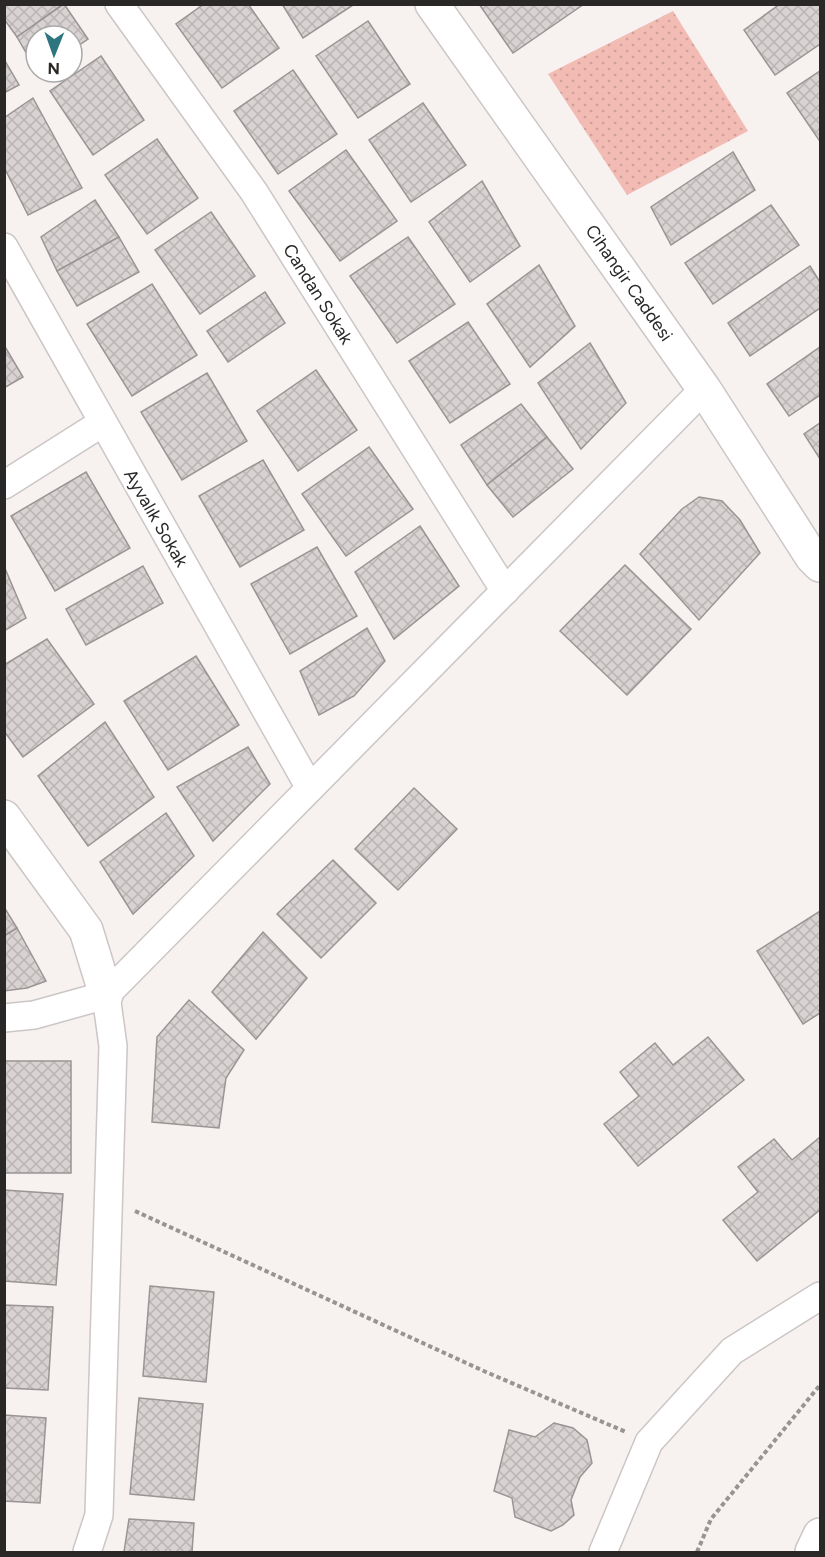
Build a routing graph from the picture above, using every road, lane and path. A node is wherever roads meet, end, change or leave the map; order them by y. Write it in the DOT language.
graph roads {
  1 [pos="119,4"];
  2 [pos="432,4"];
  3 [pos="4,246"];
  4 [pos="704,389"];
  5 [pos="102,423"];
  6 [pos="4,485"];
  7 [pos="820,565"];
  8 [pos="505,591"];
  9 [pos="310,788"];
  10 [pos="4,817"];
  11 [pos="106,994"];
  12 [pos="4,1018"];
  13 [pos="131,1209"];
  14 [pos="820,1296"];
  15 [pos="820,1385"];
  16 [pos="649,1442"];
  17 [pos="820,1535"];
  18 [pos="87,1552"];
  19 [pos="603,1552"];
  20 [pos="697,1552"];
  21 [pos="812,1552"];
  1 -- 8 [label="street, Candan Sokak"];
  2 -- 4 [label="street, Cihangir Caddesi"];
  3 -- 5 [label="street, Ayvalık Sokak"];
  4 -- 7 [label="street, Cihangir Caddesi"];
  4 -- 8 [label="street"];
  5 -- 6 [label="street"];
  5 -- 9 [label="street, Ayvalık Sokak"];
  8 -- 9 [label="street"];
  9 -- 11 [label="street"];
  10 -- 11 [label="street"];
  11 -- 12 [label="street"];
  11 -- 18 [label="street"];
  13 -- 16 [label="path"];
  14 -- 16 [label="street"];
  15 -- 20 [label="path"];
  16 -- 19 [label="street"];
  17 -- 21 [label="street"];
}
